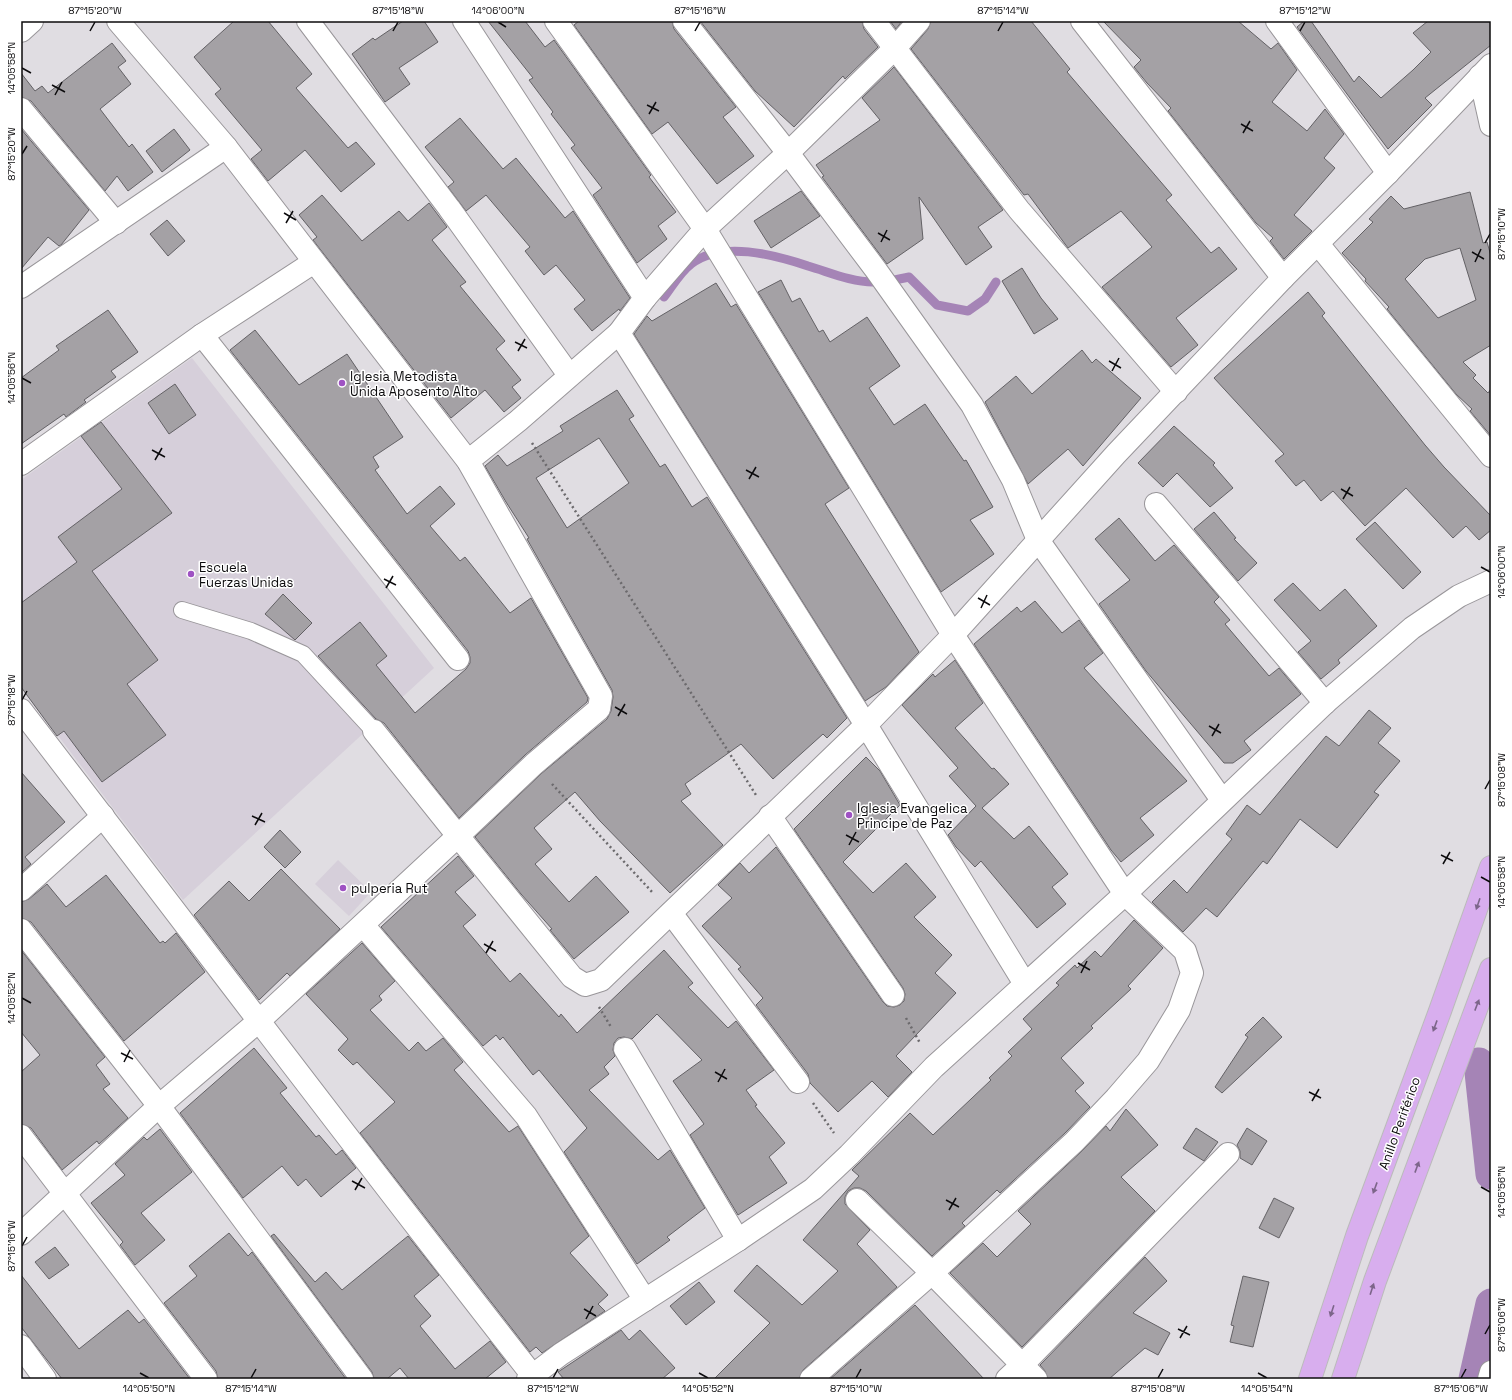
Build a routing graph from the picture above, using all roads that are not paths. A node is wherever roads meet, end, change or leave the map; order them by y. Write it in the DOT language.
graph roads {
  1 [pos="32,21"];
  2 [pos="118,21"];
  3 [pos="308,21"];
  4 [pos="464,21"];
  5 [pos="556,21"];
  6 [pos="684,21"];
  7 [pos="874,21"];
  8 [pos="919,21"];
  9 [pos="1082,21"];
  10 [pos="1277,21"];
  11 [pos="21,31"];
  12 [pos="895,48"];
  13 [pos="1485,70"];
  14 [pos="21,109"];
  15 [pos="1491,125"];
  16 [pos="226,148"];
  17 [pos="788,153"];
  18 [pos="1388,173"];
  19 [pos="116,223"];
  20 [pos="708,234"];
  21 [pos="1318,244"];
  22 [pos="314,262"];
  23 [pos="1283,278"];
  24 [pos="21,287"];
  25 [pos="645,298"];
  26 [pos="619,333"];
  27 [pos="202,335"];
  28 [pos="569,376"];
  29 [pos="1176,392"];
  30 [pos="1491,456"];
  31 [pos="468,461"];
  32 [pos="21,464"];
  33 [pos="1156,504"];
  34 [pos="1038,540"];
  35 [pos="1491,581"];
  36 [pos="182,610"];
  37 [pos="953,635"];
  38 [pos="458,658"];
  39 [pos="1325,703"];
  40 [pos="21,710"];
  41 [pos="866,725"];
  42 [pos="374,731"];
  43 [pos="1222,800"];
  44 [pos="103,816"];
  45 [pos="770,816"];
  46 [pos="458,836"];
  47 [pos="1491,867"];
  48 [pos="21,890"];
  49 [pos="1125,894"];
  50 [pos="671,913"];
  51 [pos="363,925"];
  52 [pos="21,930"];
  53 [pos="1491,969"];
  54 [pos="1025,984"];
  55 [pos="893,995"];
  56 [pos="260,1020"];
  57 [pos="625,1049"];
  58 [pos="798,1082"];
  59 [pos="159,1106"];
  60 [pos="21,1136"];
  61 [pos="1228,1154"];
  62 [pos="66,1194"];
  63 [pos="857,1200"];
  64 [pos="21,1234"];
  65 [pos="738,1240"];
  66 [pos="932,1273"];
  67 [pos="645,1300"];
  68 [pos="21,1346"];
  69 [pos="1030,1372"];
  70 [pos="1491,1372"];
  71 [pos="530,1377"];
  72 [pos="45,1379"];
  73 [pos="206,1379"];
  74 [pos="362,1379"];
  75 [pos="811,1379"];
  76 [pos="1007,1379"];
  77 [pos="1310,1379"];
  78 [pos="1343,1379"];
  79 [pos="1489,1379"];
  1 -- 11 [label="street"];
  2 -- 16 [label="street"];
  3 -- 28 [label="street"];
  4 -- 25 [label="street"];
  5 -- 20 [label="street"];
  6 -- 17 [label="street"];
  7 -- 12 [label="street"];
  8 -- 12 [label="street"];
  9 -- 23 [label="street"];
  10 -- 18 [label="street"];
  12 -- 17 [label="street"];
  12 -- 29 [label="street"];
  13 -- 15 [label="street"];
  13 -- 18 [label="street"];
  14 -- 19 [label="street"];
  16 -- 19 [label="street"];
  16 -- 22 [label="street"];
  17 -- 20 [label="street"];
  17 -- 34 [label="street"];
  18 -- 21 [label="street"];
  19 -- 24 [label="street"];
  20 -- 25 [label="street"];
  20 -- 37 [label="street"];
  21 -- 23 [label="street"];
  21 -- 30 [label="street"];
  22 -- 27 [label="street"];
  22 -- 31 [label="street"];
  23 -- 29 [label="street"];
  25 -- 26 [label="street"];
  26 -- 28 [label="street"];
  26 -- 41 [label="street"];
  27 -- 32 [label="street"];
  27 -- 38 [label="street"];
  28 -- 31 [label="street"];
  29 -- 34 [label="street"];
  31 -- 46 [label="street"];
  33 -- 39 [label="street"];
  34 -- 37 [label="street"];
  34 -- 43 [label="street"];
  35 -- 39 [label="street"];
  36 -- 42 [label="lane"];
  37 -- 41 [label="street"];
  37 -- 49 [label="street"];
  39 -- 43 [label="street"];
  40 -- 44 [label="street"];
  41 -- 45 [label="street"];
  41 -- 54 [label="street"];
  42 -- 46 [label="street"];
  43 -- 49 [label="street"];
  44 -- 48 [label="street"];
  44 -- 56 [label="street"];
  45 -- 50 [label="street"];
  45 -- 55 [label="street"];
  46 -- 50 [label="street"];
  46 -- 51 [label="street"];
  47 -- 77 [label="highway, Anillo Periférico, one-way"];
  49 -- 54 [label="street"];
  49 -- 66 [label="street"];
  50 -- 58 [label="street"];
  51 -- 56 [label="street"];
  51 -- 67 [label="street"];
  52 -- 59 [label="street"];
  78 -- 53 [label="highway, one-way"];
  54 -- 65 [label="street"];
  56 -- 59 [label="street"];
  56 -- 71 [label="street"];
  57 -- 65 [label="street"];
  59 -- 62 [label="street"];
  59 -- 74 [label="street"];
  60 -- 62 [label="street"];
  61 -- 69 [label="street"];
  62 -- 64 [label="street"];
  62 -- 73 [label="street"];
  63 -- 66 [label="street"];
  65 -- 67 [label="street"];
  66 -- 69 [label="street"];
  66 -- 75 [label="street"];
  67 -- 71 [label="street"];
  68 -- 72 [label="street"];
  69 -- 76 [label="street"];
  70 -- 79 [label="street"];
}
